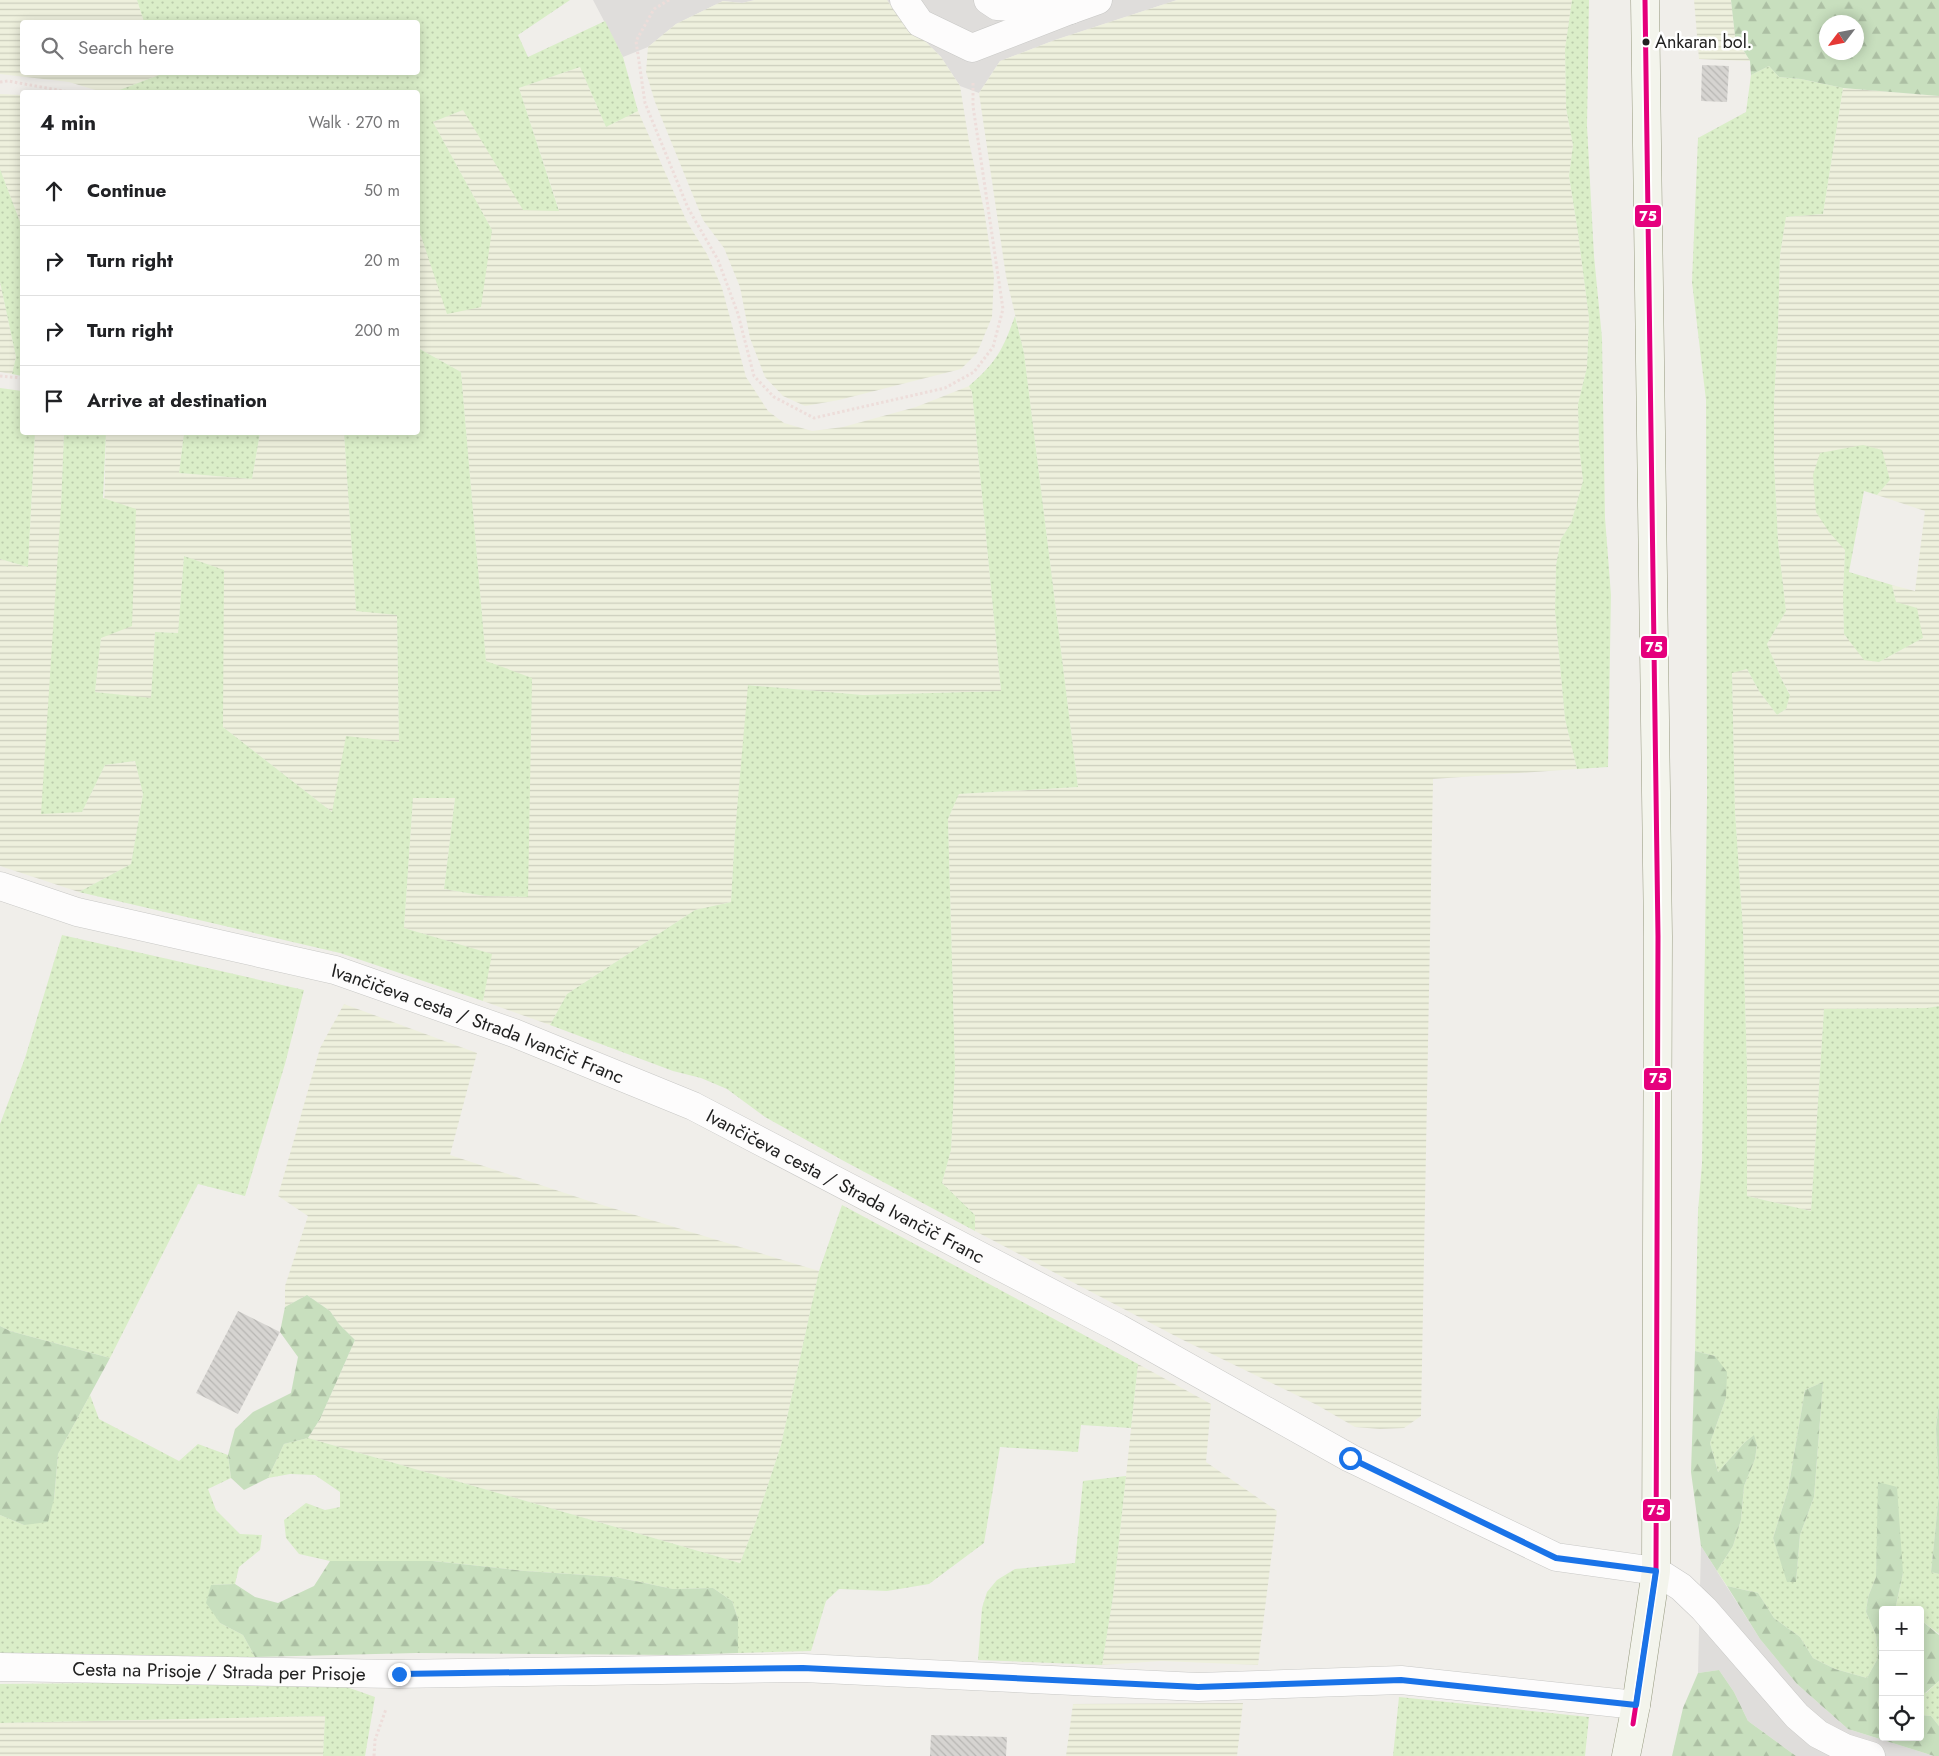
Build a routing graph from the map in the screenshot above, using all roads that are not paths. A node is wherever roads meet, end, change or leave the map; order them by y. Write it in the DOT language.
graph roads {
  1 [pos="904,0"];
  2 [pos="988,0"];
  3 [pos="1098,0"];
  4 [pos="1645,0"];
  5 [pos="1070,10"];
  6 [pos="0,886"];
  7 [pos="1656,1571"];
  8 [pos="0,1667"];
  9 [pos="1636,1705"];
  10 [pos="1626,1756"];
  11 [pos="1871,1756"];
  1 -- 5 [label="street"];
  2 -- 5 [label="street"];
  3 -- 5 [label="street"];
  4 -- 7 [label="main road"];
  6 -- 7 [label="street, Ivančičeva cesta / Strada Ivančič Franc"];
  7 -- 9 [label="main road"];
  7 -- 11 [label="street"];
  8 -- 9 [label="street, Cesta na Prisoje / Strada per Prisoje"];
  9 -- 10 [label="main road"];
}
